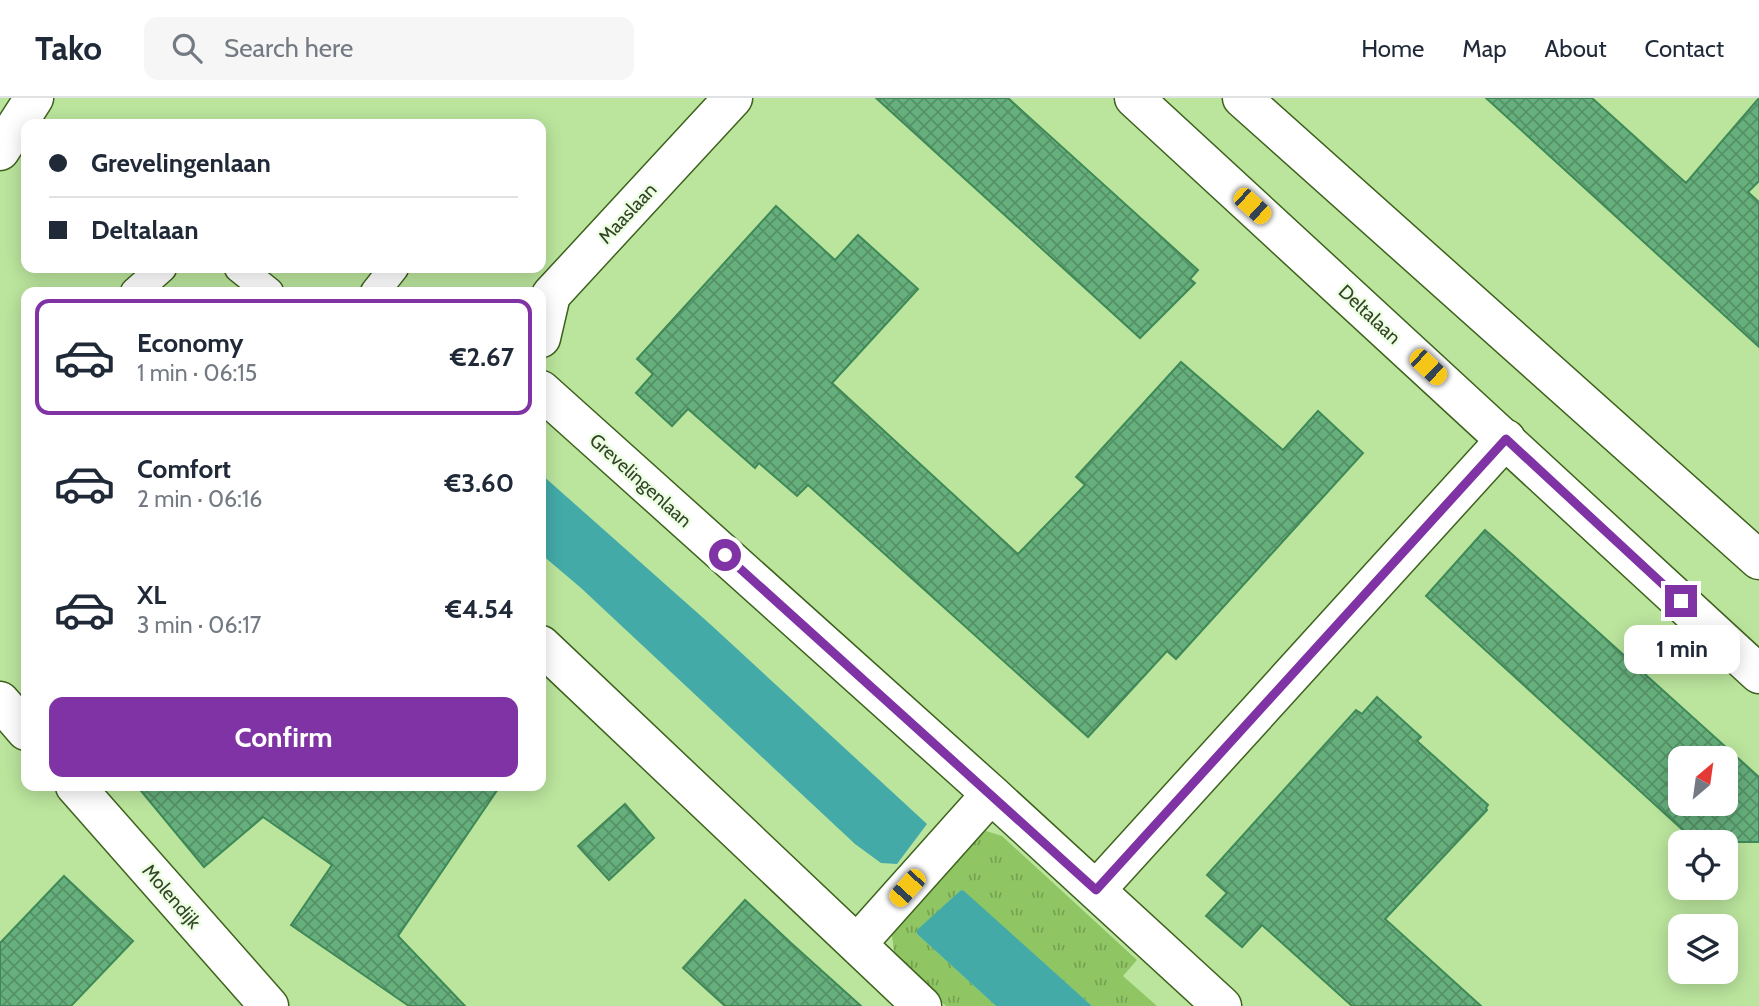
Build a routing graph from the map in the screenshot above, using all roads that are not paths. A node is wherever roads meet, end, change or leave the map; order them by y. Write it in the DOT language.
graph roads {
  1 [pos="34,98"];
  2 [pos="733,98"];
  3 [pos="1134,98"];
  4 [pos="1242,98"];
  5 [pos="0,151"];
  6 [pos="156,273"];
  7 [pos="245,273"];
  8 [pos="390,273"];
  9 [pos="141,287"];
  10 [pos="263,287"];
  11 [pos="379,287"];
  12 [pos="546,316"];
  13 [pos="546,394"];
  14 [pos="1506,439"];
  15 [pos="1759,560"];
  16 [pos="546,650"];
  17 [pos="1759,674"];
  18 [pos="0,701"];
  19 [pos="21,725"];
  20 [pos="79,791"];
  21 [pos="990,794"];
  22 [pos="1096,890"];
  23 [pos="857,944"];
  24 [pos="269,1006"];
  25 [pos="922,1006"];
  26 [pos="1223,1006"];
  1 -- 5 [label="street"];
  2 -- 12 [label="street, Maaslaan"];
  3 -- 14 [label="street, Deltalaan"];
  4 -- 15 [label="street"];
  6 -- 9 [label="lane"];
  7 -- 10 [label="lane"];
  8 -- 11 [label="lane"];
  13 -- 21 [label="street, Grevelingenlaan"];
  14 -- 17 [label="street, Deltalaan"];
  14 -- 22 [label="street"];
  16 -- 23 [label="street"];
  18 -- 19 [label="street"];
  20 -- 24 [label="street, Molendijk"];
  21 -- 22 [label="street, Grevelingenlaan"];
  21 -- 23 [label="street"];
  22 -- 26 [label="street, Grevelingenlaan"];
  23 -- 25 [label="street"];
}
